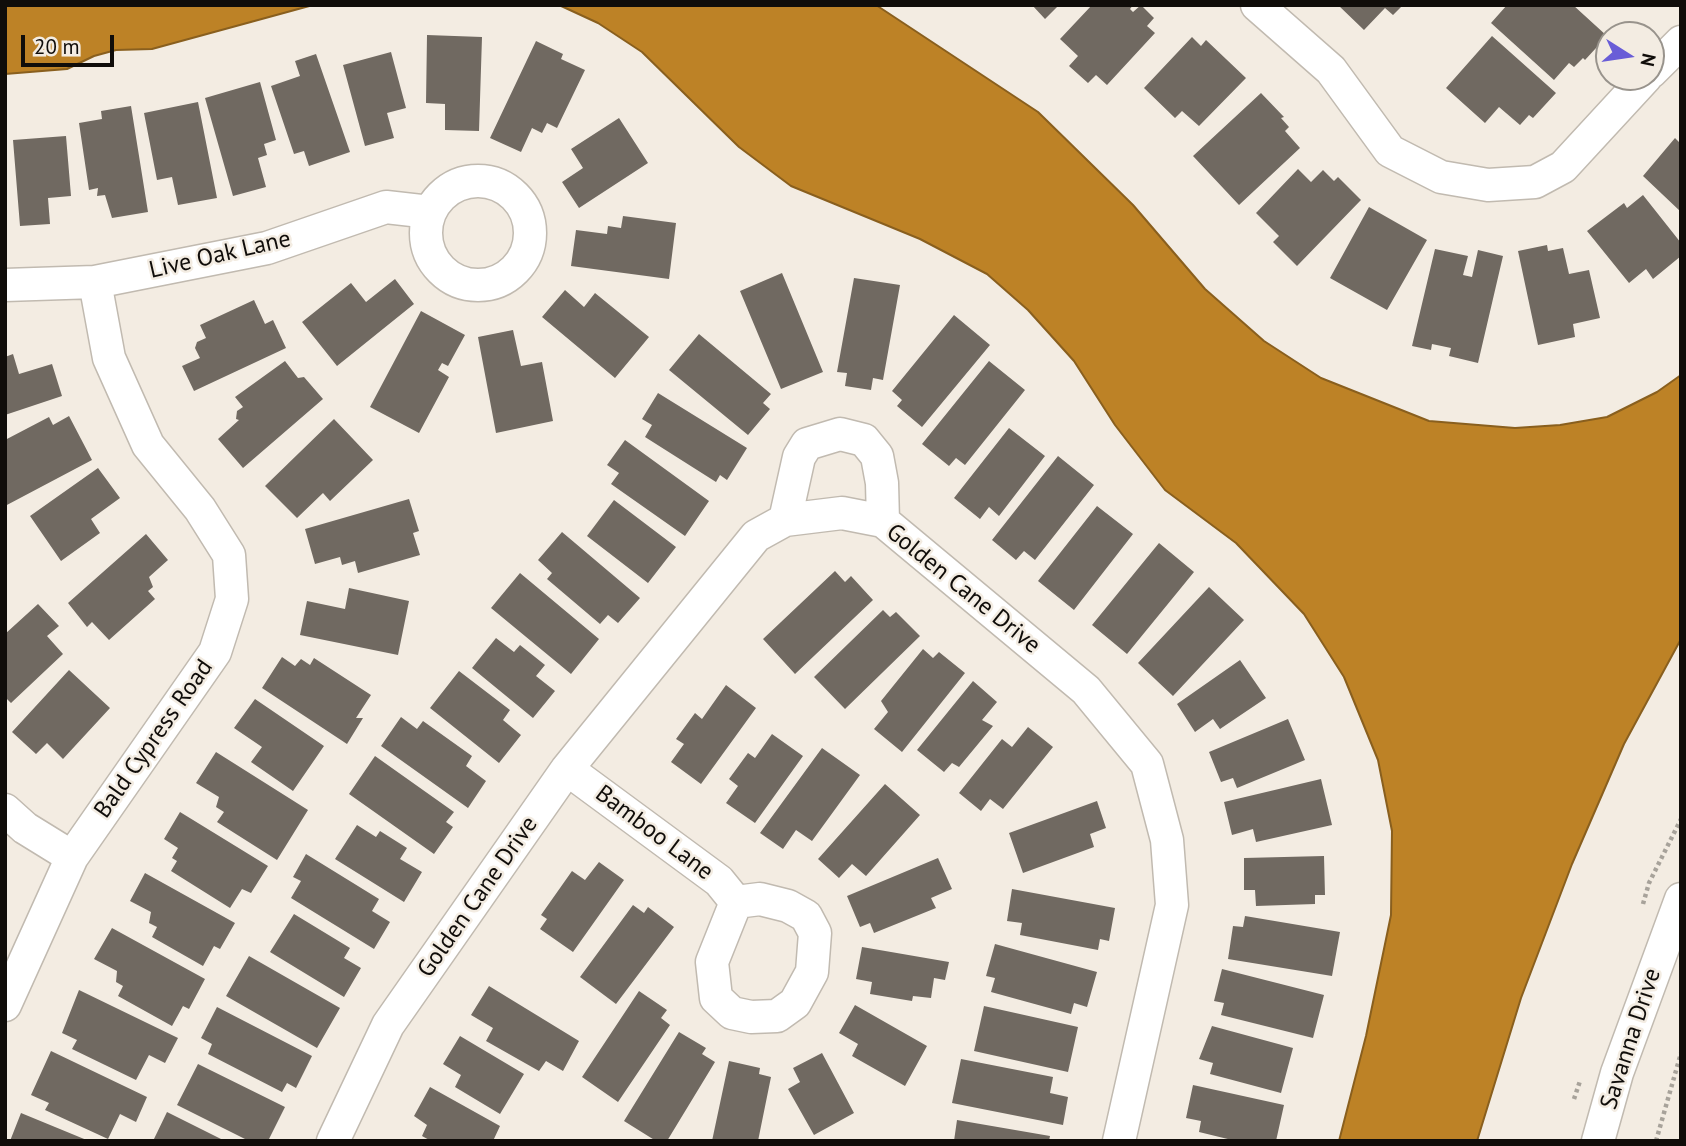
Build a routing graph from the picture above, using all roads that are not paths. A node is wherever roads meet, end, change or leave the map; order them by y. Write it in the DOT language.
graph roads {
  1 [pos="1257,5"];
  2 [pos="1681,42"];
  3 [pos="1665,58"];
  4 [pos="1633,91"];
  5 [pos="430,212"];
  6 [pos="95,282"];
  7 [pos="5,285"];
  8 [pos="785,520"];
  9 [pos="883,522"];
  10 [pos="567,769"];
  11 [pos="5,810"];
  12 [pos="72,857"];
  13 [pos="1681,899"];
  14 [pos="736,902"];
  15 [pos="5,1005"];
  16 [pos="333,1141"];
  17 [pos="1119,1141"];
  18 [pos="1598,1141"];
  1 -- 4 [label="street"];
  2 -- 3 [label="street"];
  5 -- 6 [label="street, Live Oak Lane"];
  6 -- 7 [label="street, Live Oak Lane"];
  6 -- 12 [label="street, Bald Cypress Road"];
  8 -- 9 [label="street, Golden Cane Drive"];
  8 -- 9 [label="street"];
  8 -- 10 [label="street, Golden Cane Drive"];
  9 -- 17 [label="street, Golden Cane Drive"];
  10 -- 14 [label="street, Bamboo Lane"];
  10 -- 16 [label="street, Golden Cane Drive"];
  11 -- 12 [label="street"];
  12 -- 15 [label="street, Bald Cypress Road"];
  13 -- 18 [label="street, Savanna Drive"];
}
